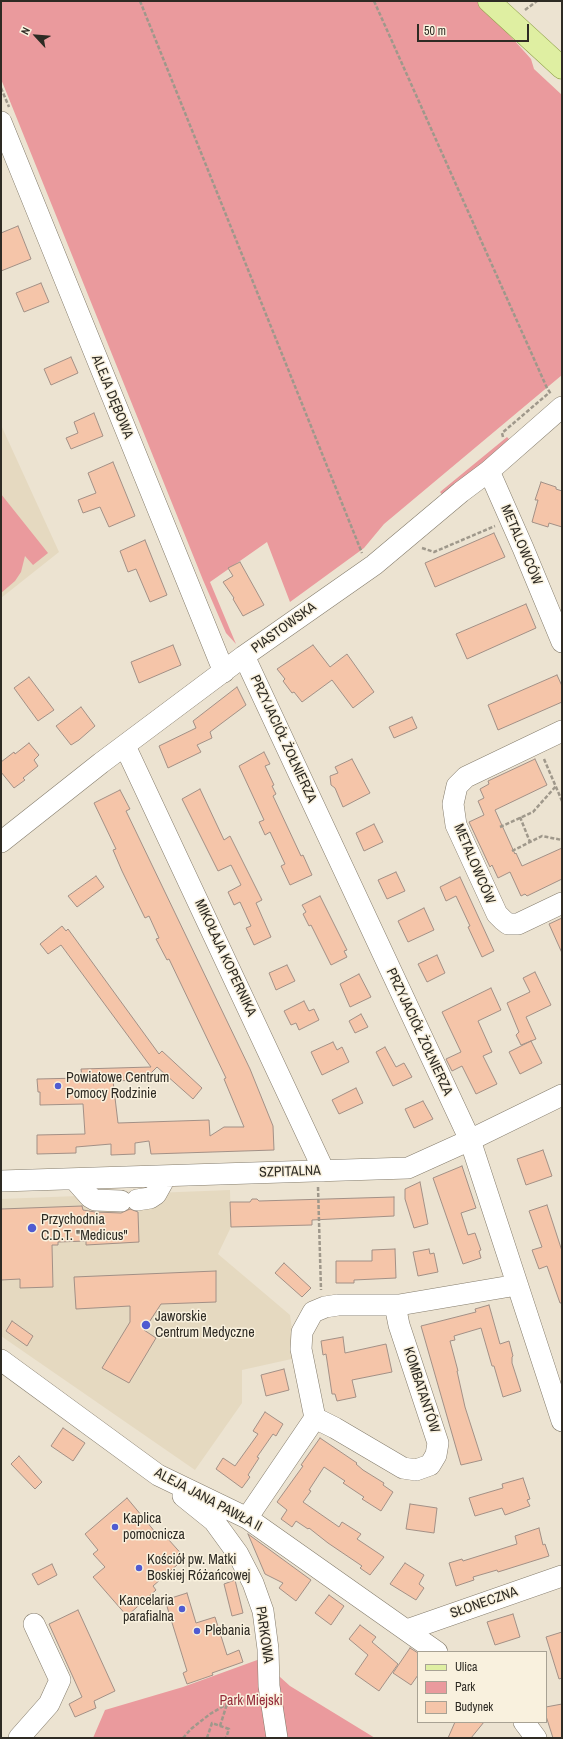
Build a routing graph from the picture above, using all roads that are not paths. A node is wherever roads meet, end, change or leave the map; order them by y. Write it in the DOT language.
graph roads {
  1 [pos="489,1"];
  2 [pos="562,68"];
  3 [pos="1,122"];
  4 [pos="556,400"];
  5 [pos="489,471"];
  6 [pos="562,642"];
  7 [pos="244,656"];
  8 [pos="224,672"];
  9 [pos="562,731"];
  10 [pos="126,746"];
  11 [pos="1,842"];
  12 [pos="562,903"];
  13 [pos="562,1096"];
  14 [pos="470,1140"];
  15 [pos="321,1171"];
  16 [pos="166,1176"];
  17 [pos="74,1179"];
  18 [pos="1,1181"];
  19 [pos="517,1284"];
  20 [pos="399,1304"];
  21 [pos="1,1360"];
  22 [pos="315,1418"];
  23 [pos="562,1421"];
  24 [pos="158,1475"];
  25 [pos="247,1518"];
  26 [pos="562,1576"];
  27 [pos="34,1624"];
  28 [pos="407,1630"];
  29 [pos="436,1651"];
  30 [pos="525,1723"];
  31 [pos="19,1738"];
  32 [pos="277,1738"];
  33 [pos="536,1738"];
  1 -- 2 [label="main road"];
  3 -- 8 [label="street, ALEJA DĘBOWA"];
  4 -- 5 [label="street, PIASTOWSKA"];
  5 -- 6 [label="street, METALOWCÓW"];
  5 -- 7 [label="street, PIASTOWSKA"];
  7 -- 8 [label="street, PIASTOWSKA"];
  7 -- 14 [label="street, PRZYJACIÓŁ ŻOŁNIERZA"];
  8 -- 10 [label="street, PIASTOWSKA"];
  9 -- 12 [label="street, METALOWCÓW"];
  10 -- 11 [label="street, PIASTOWSKA"];
  10 -- 15 [label="street, MIKOŁAJA KOPERNIKA"];
  13 -- 14 [label="street, SZPITALNA"];
  14 -- 15 [label="street, SZPITALNA"];
  14 -- 19 [label="street, PRZYJACIÓŁ ŻOŁNIERZA"];
  15 -- 16 [label="street, SZPITALNA"];
  16 -- 17 [label="street, SZPITALNA"];
  16 -- 17 [label="street"];
  17 -- 18 [label="street, SZPITALNA"];
  19 -- 20 [label="street"];
  19 -- 23 [label="street, PRZYJACIÓŁ ŻOŁNIERZA"];
  20 -- 22 [label="street"];
  20 -- 22 [label="street, KOMBATANTÓW"];
  21 -- 24 [label="street, ALEJA JANA PAWŁA II"];
  22 -- 25 [label="street"];
  24 -- 25 [label="street, ALEJA JANA PAWŁA II"];
  24 -- 32 [label="street, PARKOWA"];
  25 -- 28 [label="street, ALEJA JANA PAWŁA II"];
  26 -- 28 [label="street, SŁONECZNA"];
  27 -- 31 [label="street"];
  28 -- 29 [label="street, ALEJA JANA PAWŁA II"];
  30 -- 33 [label="street"];
}
